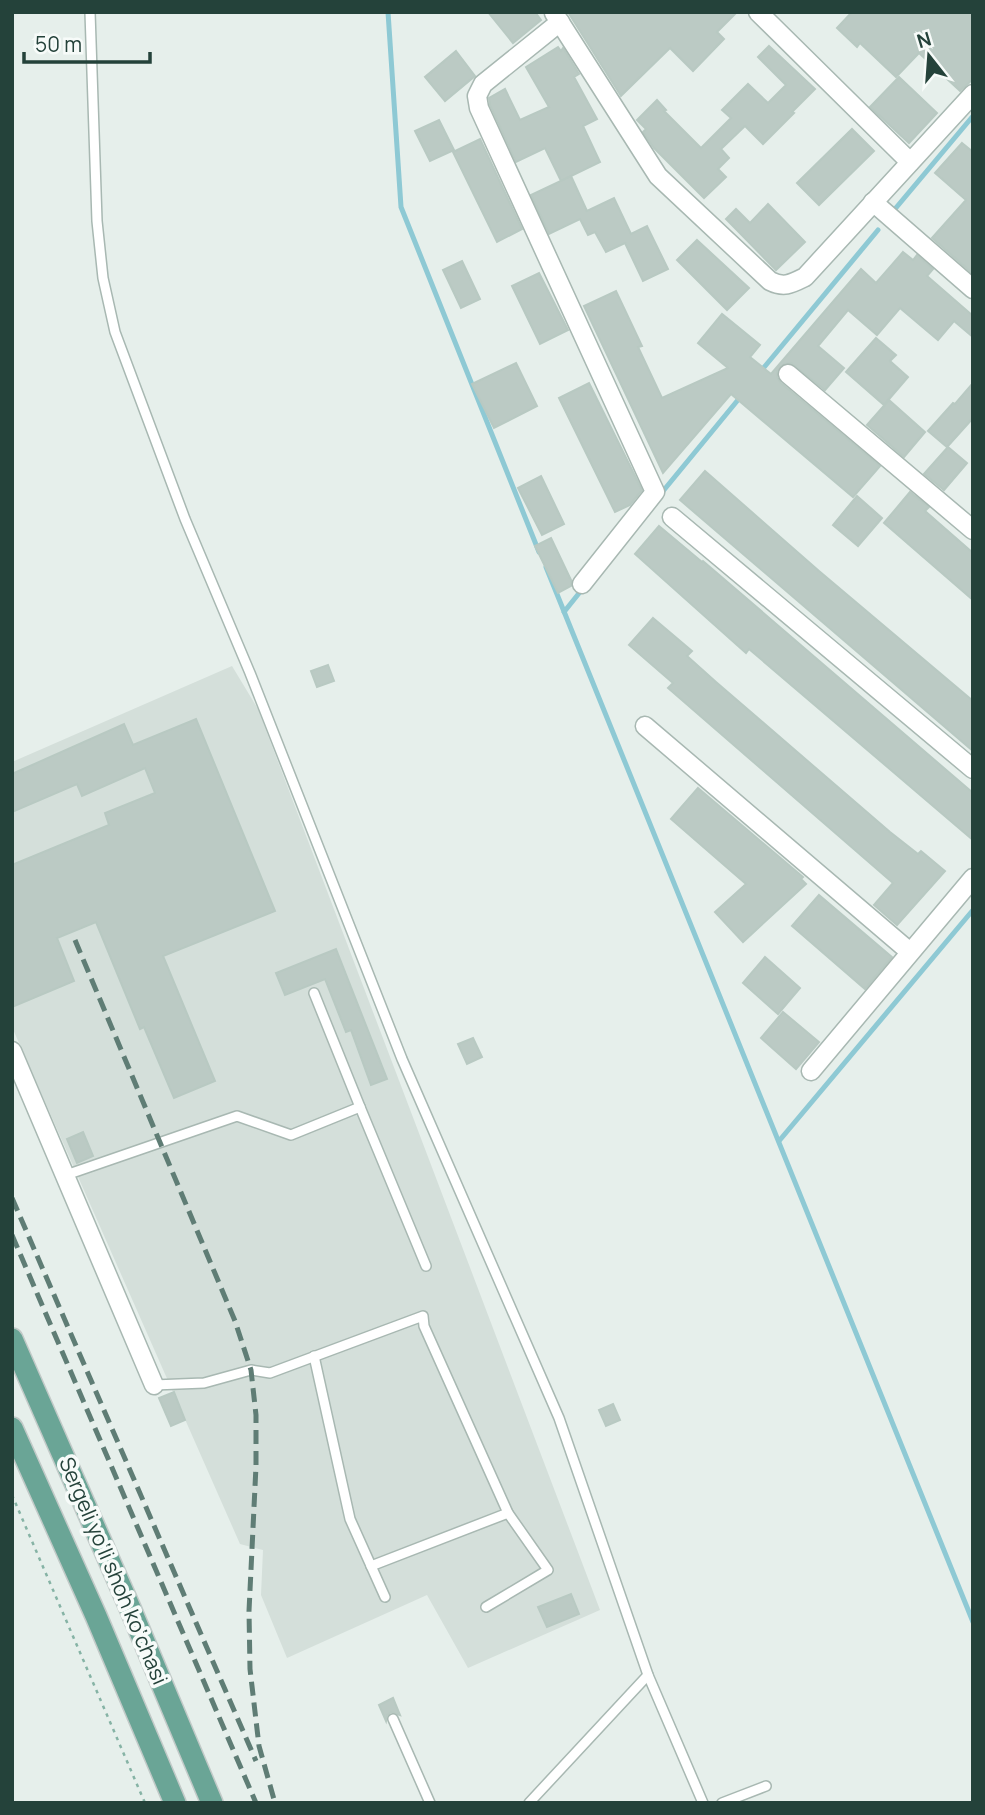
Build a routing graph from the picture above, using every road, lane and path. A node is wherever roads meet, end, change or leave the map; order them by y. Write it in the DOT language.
graph roads {
  1 [pos="90,12"];
  2 [pos="758,12"];
  3 [pos="556,17"];
  4 [pos="973,94"];
  5 [pos="910,162"];
  6 [pos="873,202"];
  7 [pos="973,289"];
  8 [pos="788,374"];
  9 [pos="672,517"];
  10 [pos="973,530"];
  11 [pos="582,584"];
  12 [pos="645,726"];
  13 [pos="973,769"];
  14 [pos="973,878"];
  15 [pos="910,952"];
  16 [pos="314,993"];
  17 [pos="12,1051"];
  18 [pos="811,1071"];
  19 [pos="360,1107"];
  20 [pos="66,1175"];
  21 [pos="426,1266"];
  22 [pos="12,1339"];
  23 [pos="314,1356"];
  24 [pos="154,1385"];
  25 [pos="12,1428"];
  26 [pos="12,1495"];
  27 [pos="508,1513"];
  28 [pos="371,1566"];
  29 [pos="385,1598"];
  30 [pos="486,1607"];
  31 [pos="648,1675"];
  32 [pos="393,1718"];
  33 [pos="766,1786"];
  34 [pos="145,1803"];
  35 [pos="175,1803"];
  36 [pos="212,1803"];
  37 [pos="430,1803"];
  38 [pos="529,1803"];
  39 [pos="703,1803"];
  40 [pos="722,1803"];
  1 -- 31 [label="lane"];
  2 -- 5 [label="street"];
  3 -- 6 [label="street"];
  3 -- 11 [label="street"];
  4 -- 5 [label="street"];
  5 -- 6 [label="street"];
  6 -- 7 [label="street"];
  8 -- 10 [label="street"];
  9 -- 13 [label="street"];
  12 -- 15 [label="street"];
  14 -- 15 [label="street"];
  15 -- 18 [label="street"];
  16 -- 19 [label="lane"];
  17 -- 20 [label="street"];
  19 -- 20 [label="lane"];
  19 -- 21 [label="lane"];
  20 -- 24 [label="street"];
  22 -- 36 [label="main road, Sergeli yo‘li shoh ko‘chasi"];
  23 -- 24 [label="lane"];
  23 -- 27 [label="lane"];
  23 -- 28 [label="lane"];
  25 -- 35 [label="main road, Sergeli yo‘li shoh ko‘chasi"];
  26 -- 34 [label="path"];
  27 -- 28 [label="lane"];
  27 -- 30 [label="lane"];
  28 -- 29 [label="lane"];
  31 -- 38 [label="lane"];
  31 -- 39 [label="lane"];
  32 -- 37 [label="lane"];
  33 -- 40 [label="lane"];
}
